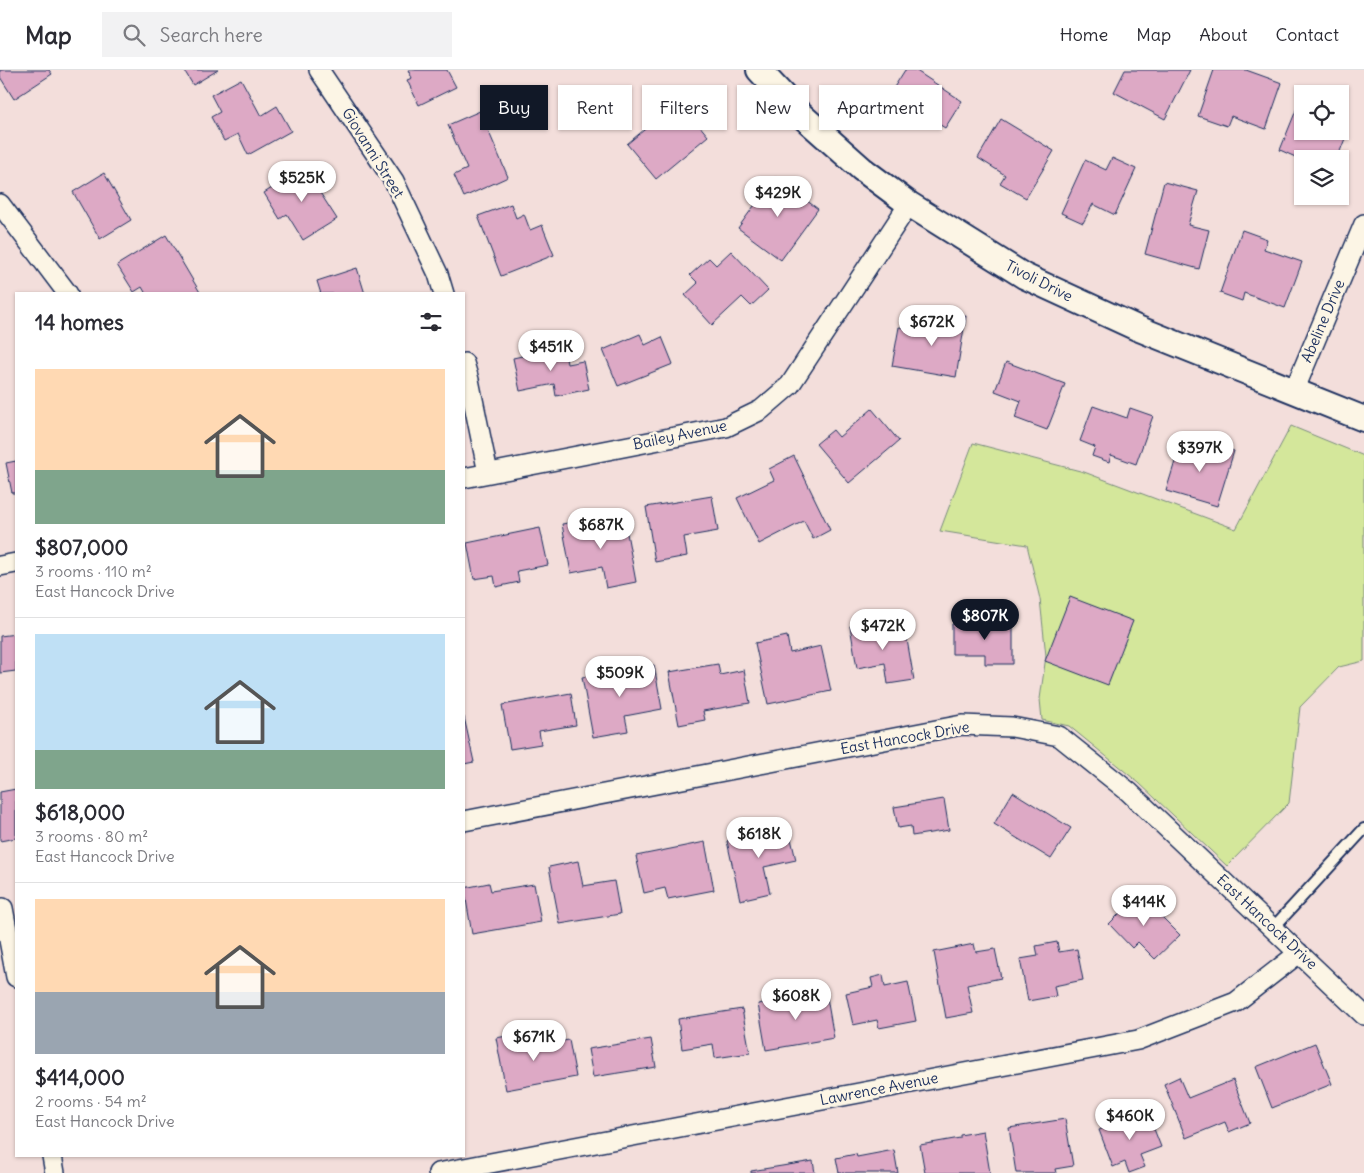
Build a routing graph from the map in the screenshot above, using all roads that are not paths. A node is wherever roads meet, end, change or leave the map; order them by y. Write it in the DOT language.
graph roads {
  1 [pos="320,70"];
  2 [pos="759,70"];
  3 [pos="0,204"];
  4 [pos="909,204"];
  5 [pos="1364,224"];
  6 [pos="66,292"];
  7 [pos="443,292"];
  8 [pos="465,366"];
  9 [pos="1294,391"];
  10 [pos="1364,419"];
  11 [pos="488,473"];
  12 [pos="465,478"];
  13 [pos="15,563"];
  14 [pos="0,566"];
  15 [pos="465,821"];
  16 [pos="1364,829"];
  17 [pos="6,907"];
  18 [pos="1272,928"];
  19 [pos="1299,953"];
  20 [pos="15,970"];
  21 [pos="1364,1015"];
  22 [pos="52,1157"];
  23 [pos="55,1173"];
  24 [pos="438,1173"];
  1 -- 7 [label="street, Giovanni Street"];
  2 -- 4 [label="street, Tivoli Drive"];
  3 -- 6 [label="street"];
  4 -- 9 [label="street, Tivoli Drive"];
  4 -- 11 [label="street, Bailey Avenue"];
  5 -- 9 [label="street, Abeline Drive"];
  8 -- 11 [label="street"];
  9 -- 10 [label="street, Tivoli Drive"];
  11 -- 12 [label="street, Bailey Avenue"];
  13 -- 14 [label="street"];
  15 -- 18 [label="street, East Hancock Drive"];
  16 -- 18 [label="lane"];
  17 -- 20 [label="street"];
  18 -- 19 [label="street, East Hancock Drive"];
  19 -- 21 [label="street, East Hancock Drive"];
  19 -- 24 [label="street, Lawrence Avenue"];
  22 -- 23 [label="street"];
}
